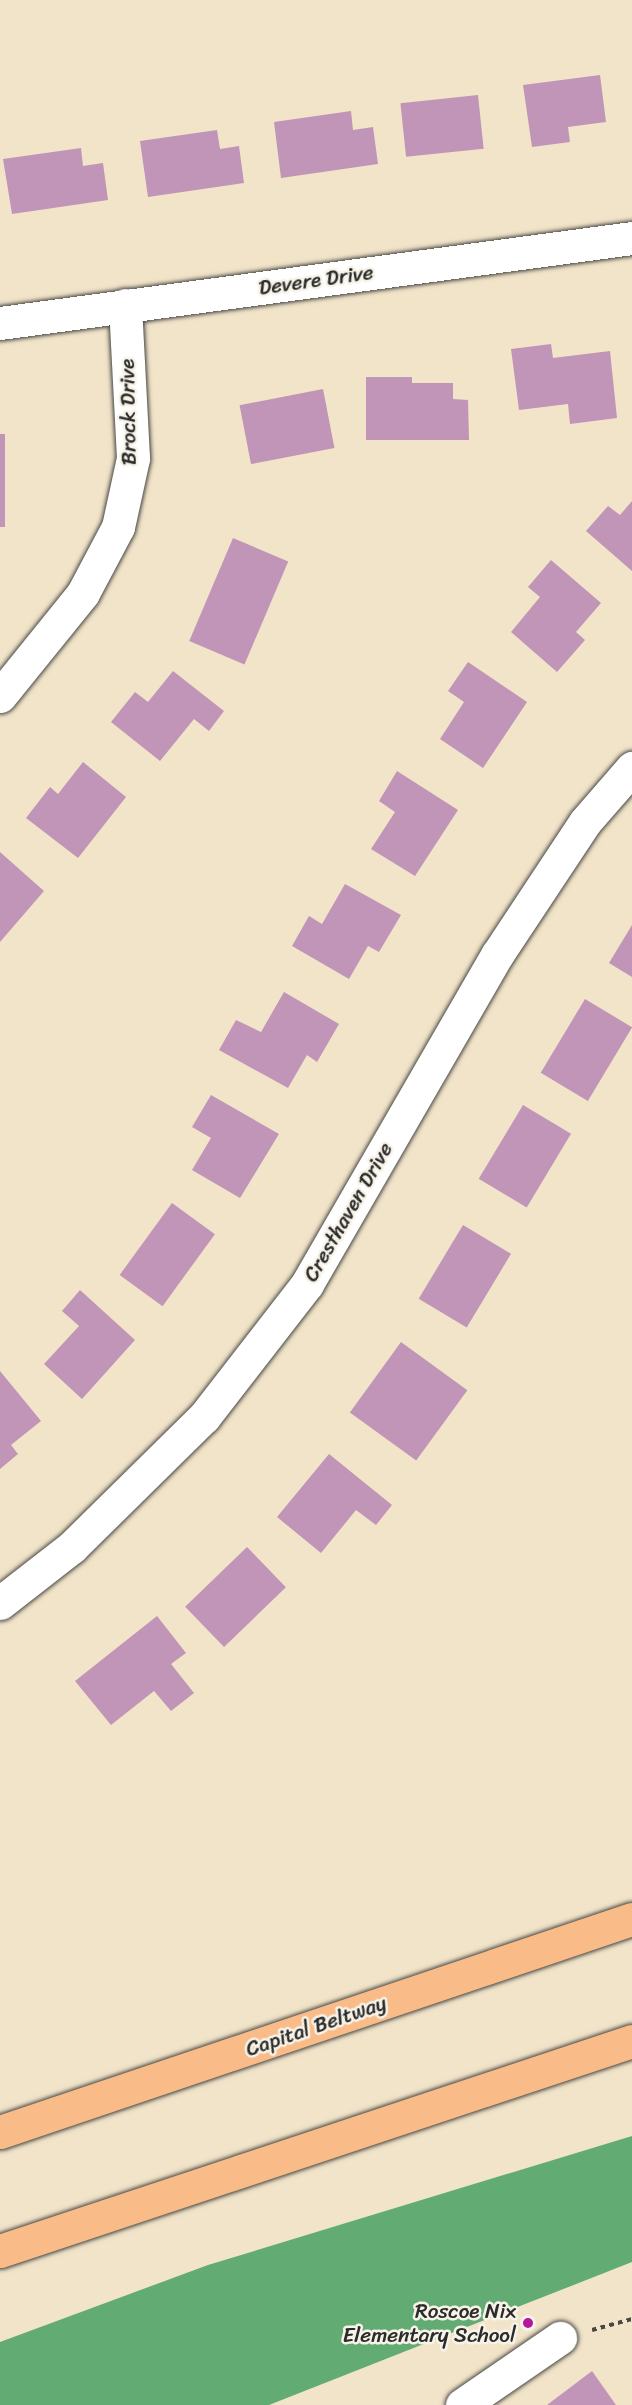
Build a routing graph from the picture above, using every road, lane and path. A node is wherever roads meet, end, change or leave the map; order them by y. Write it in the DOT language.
graph roads {
  1 [pos="632,238"];
  2 [pos="125,305"];
  3 [pos="0,323"];
  4 [pos="0,696"];
  5 [pos="632,768"];
  6 [pos="0,1603"];
  7 [pos="632,1919"];
  8 [pos="632,2041"];
  9 [pos="0,2132"];
  10 [pos="0,2251"];
  11 [pos="560,2338"];
  12 [pos="462,2405"];
  1 -- 2 [label="street, Devere Drive"];
  2 -- 3 [label="street, Devere Drive"];
  2 -- 4 [label="street, Brock Drive"];
  5 -- 6 [label="street, Cresthaven Drive"];
  7 -- 9 [label="highway, Capital Beltway"];
  8 -- 10 [label="highway"];
  11 -- 12 [label="street"];
}
